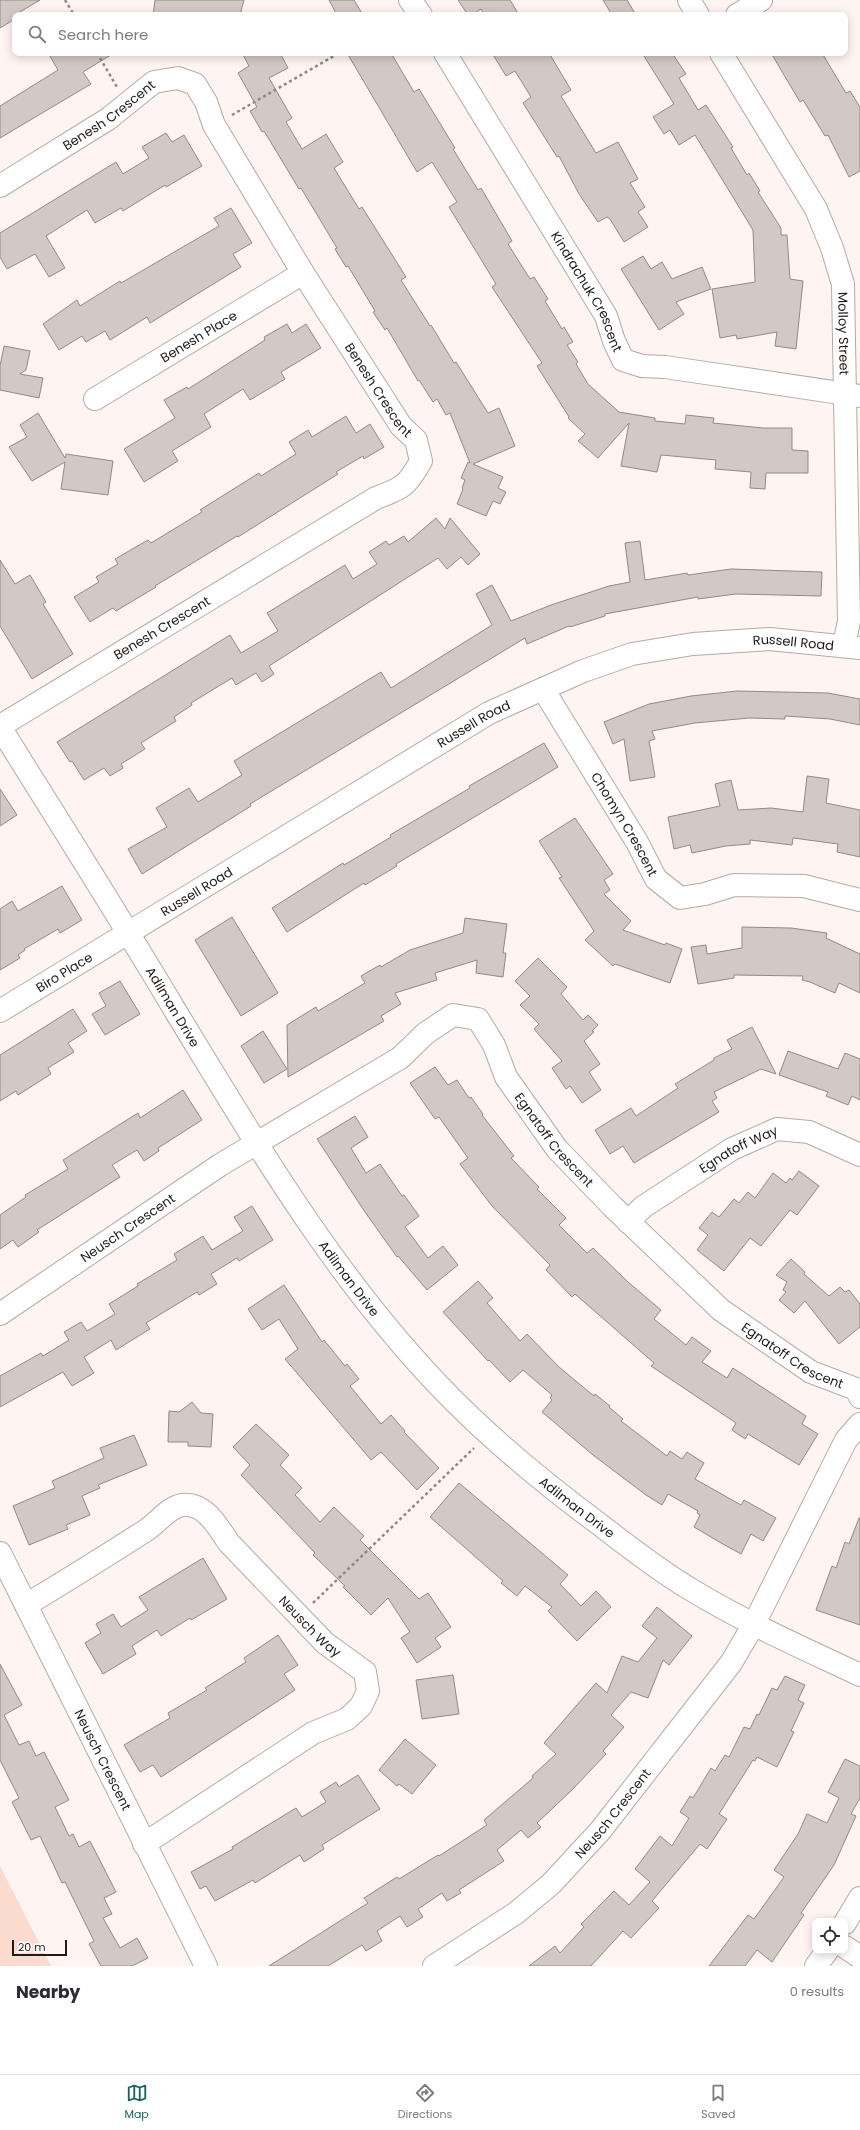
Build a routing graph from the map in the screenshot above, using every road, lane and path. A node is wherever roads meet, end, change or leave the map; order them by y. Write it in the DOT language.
graph roads {
  1 [pos="65,0"];
  2 [pos="410,0"];
  3 [pos="689,0"];
  4 [pos="761,0"];
  5 [pos="72,12"];
  6 [pos="420,12"];
  7 [pos="696,12"];
  8 [pos="742,12"];
  9 [pos="99,56"];
  10 [pos="334,56"];
  11 [pos="447,56"];
  12 [pos="724,56"];
  13 [pos="120,92"];
  14 [pos="229,117"];
  15 [pos="0,186"];
  16 [pos="303,273"];
  17 [pos="852,395"];
  18 [pos="95,399"];
  19 [pos="852,646"];
  20 [pos="543,689"];
  21 [pos="0,727"];
  22 [pos="860,900"];
  23 [pos="128,932"];
  24 [pos="0,1011"];
  25 [pos="258,1144"];
  26 [pos="860,1155"];
  27 [pos="628,1222"];
  28 [pos="0,1314"];
  29 [pos="860,1397"];
  30 [pos="860,1424"];
  31 [pos="474,1448"];
  32 [pos="0,1553"];
  33 [pos="312,1604"];
  34 [pos="26,1605"];
  35 [pos="754,1624"];
  36 [pos="860,1675"];
  37 [pos="144,1844"];
  38 [pos="860,1898"];
  39 [pos="848,1918"];
  40 [pos="848,1949"];
  41 [pos="825,1954"];
  42 [pos="860,1957"];
  43 [pos="206,1966"];
  44 [pos="434,1966"];
  45 [pos="816,1966"];
  1 -- 5 [label="path"];
  2 -- 6 [label="street"];
  3 -- 7 [label="street"];
  4 -- 8 [label="street"];
  9 -- 13 [label="path"];
  10 -- 14 [label="path"];
  11 -- 17 [label="street, Kindrachuk Crescent"];
  12 -- 17 [label="street, Molloy Street"];
  15 -- 16 [label="street, Benesh Crescent"];
  16 -- 18 [label="street, Benesh Place"];
  16 -- 21 [label="street, Benesh Crescent"];
  17 -- 19 [label="street, Molloy Street"];
  19 -- 20 [label="street, Russell Road"];
  20 -- 22 [label="street, Chomyn Crescent"];
  20 -- 23 [label="street, Russell Road"];
  21 -- 23 [label="street, Adilman Drive"];
  23 -- 24 [label="street, Biro Place"];
  23 -- 25 [label="street, Adilman Drive"];
  25 -- 27 [label="street, Egnatoff Crescent"];
  25 -- 28 [label="street, Neusch Crescent"];
  25 -- 35 [label="street, Adilman Drive"];
  26 -- 27 [label="street, Egnatoff Way"];
  27 -- 29 [label="street, Egnatoff Crescent"];
  30 -- 35 [label="street"];
  31 -- 33 [label="path"];
  32 -- 34 [label="street, Neusch Crescent"];
  34 -- 37 [label="street, Neusch Crescent"];
  34 -- 37 [label="street, Neusch Way"];
  35 -- 36 [label="street, Adilman Drive"];
  35 -- 44 [label="street, Neusch Crescent"];
  37 -- 43 [label="street, Neusch Crescent"];
  38 -- 39 [label="street"];
  40 -- 42 [label="street"];
  41 -- 45 [label="street"];
}
